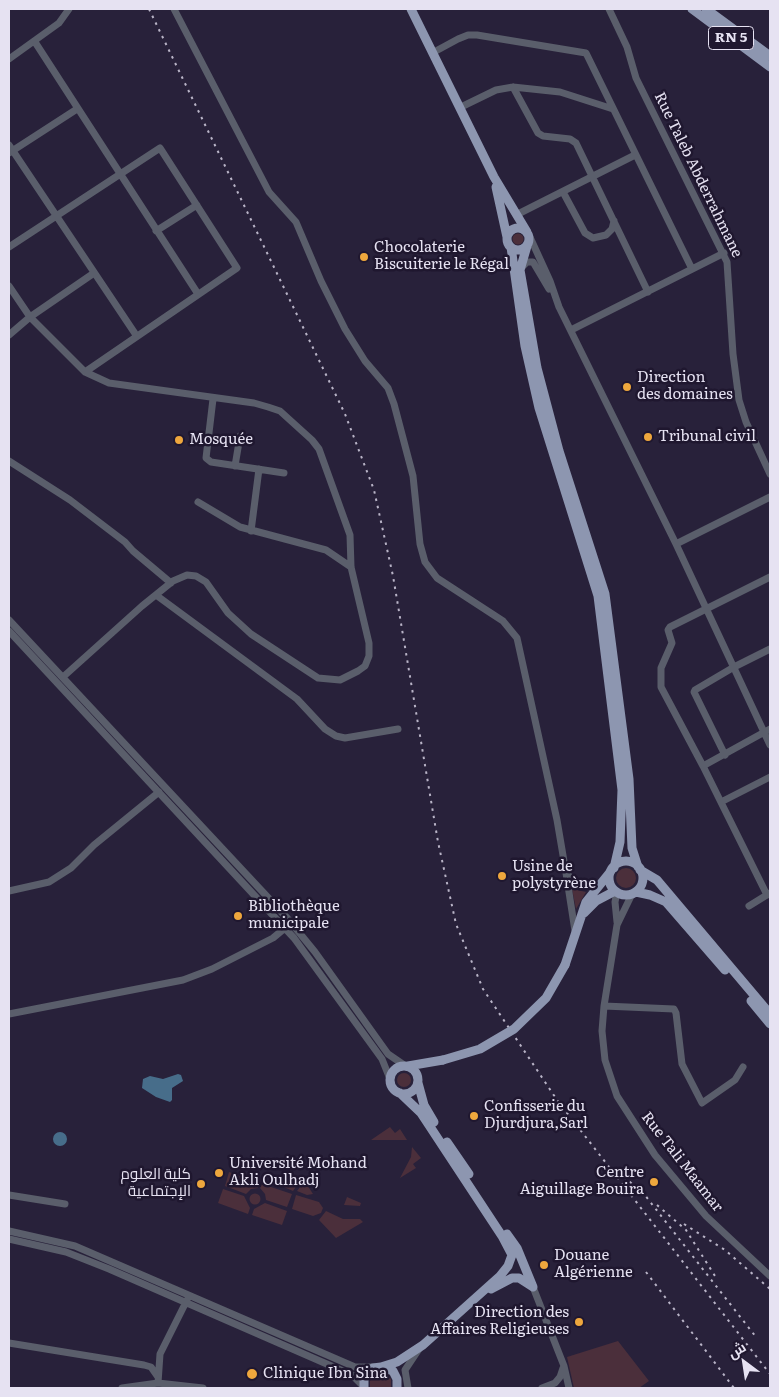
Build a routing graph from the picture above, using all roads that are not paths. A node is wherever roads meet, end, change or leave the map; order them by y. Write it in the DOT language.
graph roads {
  1 [pos="69,9"];
  2 [pos="174,9"];
  3 [pos="412,9"];
  4 [pos="609,9"];
  5 [pos="692,9"];
  6 [pos="706,9"];
  7 [pos="35,42"];
  8 [pos="434,52"];
  9 [pos="770,56"];
  10 [pos="9,59"];
  11 [pos="770,67"];
  12 [pos="514,87"];
  13 [pos="462,107"];
  14 [pos="77,109"];
  15 [pos="613,109"];
  16 [pos="10,149"];
  17 [pos="636,155"];
  18 [pos="119,174"];
  19 [pos="494,176"];
  20 [pos="592,176"];
  21 [pos="563,192"];
  22 [pos="196,205"];
  23 [pos="516,215"];
  24 [pos="55,216"];
  25 [pos="614,221"];
  26 [pos="156,231"];
  27 [pos="528,233"];
  28 [pos="9,246"];
  29 [pos="510,246"];
  30 [pos="527,246"];
  31 [pos="724,253"];
  32 [pos="524,255"];
  33 [pos="533,262"];
  34 [pos="692,269"];
  35 [pos="520,270"];
  36 [pos="94,273"];
  37 [pos="9,286"];
  38 [pos="648,292"];
  39 [pos="198,294"];
  40 [pos="559,307"];
  41 [pos="30,317"];
  42 [pos="571,330"];
  43 [pos="136,335"];
  44 [pos="9,336"];
  45 [pos="85,372"];
  46 [pos="213,399"];
  47 [pos="240,436"];
  48 [pos="9,461"];
  49 [pos="235,466"];
  50 [pos="259,469"];
  51 [pos="284,472"];
  52 [pos="770,474"];
  53 [pos="770,497"];
  54 [pos="198,502"];
  55 [pos="251,531"];
  56 [pos="676,544"];
  57 [pos="351,567"];
  58 [pos="770,577"];
  59 [pos="171,583"];
  60 [pos="156,595"];
  61 [pos="707,609"];
  62 [pos="9,620"];
  63 [pos="9,631"];
  64 [pos="770,649"];
  65 [pos="734,667"];
  66 [pos="63,677"];
  67 [pos="398,729"];
  68 [pos="767,731"];
  69 [pos="770,744"];
  70 [pos="725,755"];
  71 [pos="703,766"];
  72 [pos="770,777"];
  73 [pos="159,792"];
  74 [pos="721,802"];
  75 [pos="631,832"];
  76 [pos="639,868"];
  77 [pos="612,869"];
  78 [pos="566,873"];
  79 [pos="657,880"];
  80 [pos="601,884"];
  81 [pos="9,891"];
  82 [pos="616,891"];
  83 [pos="634,893"];
  84 [pos="768,894"];
  85 [pos="749,906"];
  86 [pos="580,916"];
  87 [pos="617,925"];
  88 [pos="285,928"];
  89 [pos="575,932"];
  90 [pos="604,1006"];
  91 [pos="9,1014"];
  92 [pos="770,1014"];
  93 [pos="770,1024"];
  94 [pos="443,1060"];
  95 [pos="406,1066"];
  96 [pos="743,1067"];
  97 [pos="390,1079"];
  98 [pos="418,1082"];
  99 [pos="400,1093"];
  100 [pos="9,1195"];
  101 [pos="65,1204"];
  102 [pos="9,1231"];
  103 [pos="9,1239"];
  104 [pos="770,1276"];
  105 [pos="533,1287"];
  106 [pos="189,1295"];
  107 [pos="476,1299"];
  108 [pos="186,1302"];
  109 [pos="9,1343"];
  110 [pos="423,1345"];
  111 [pos="564,1366"];
  112 [pos="379,1367"];
  113 [pos="352,1375"];
  114 [pos="158,1380"];
  115 [pos="122,1388"];
  116 [pos="202,1388"];
  117 [pos="359,1388"];
  118 [pos="364,1388"];
  119 [pos="397,1388"];
  120 [pos="408,1388"];
  121 [pos="542,1388"];
  122 [pos="569,1388"];
  1 -- 7 [label="street"];
  2 -- 78 [label="street"];
  3 -- 8 [label="main road"];
  4 -- 31 [label="street, Rue Taleb Abderrahmane"];
  5 -- 11 [label="main road, RN 5"];
  6 -- 9 [label="main road, RN 5"];
  7 -- 10 [label="street"];
  7 -- 14 [label="street"];
  8 -- 13 [label="main road"];
  8 -- 15 [label="street"];
  12 -- 13 [label="street"];
  12 -- 15 [label="street"];
  12 -- 20 [label="street"];
  13 -- 19 [label="main road"];
  14 -- 16 [label="street"];
  14 -- 18 [label="street"];
  15 -- 17 [label="street"];
  16 -- 24 [label="street"];
  17 -- 20 [label="street"];
  17 -- 34 [label="street"];
  18 -- 22 [label="street"];
  18 -- 24 [label="street"];
  18 -- 26 [label="street"];
  19 -- 23 [label="main road"];
  19 -- 29 [label="main road"];
  20 -- 21 [label="street"];
  20 -- 25 [label="street"];
  21 -- 23 [label="street"];
  21 -- 25 [label="street"];
  22 -- 26 [label="street"];
  22 -- 39 [label="street"];
  23 -- 27 [label="main road"];
  24 -- 28 [label="street"];
  24 -- 36 [label="street"];
  25 -- 38 [label="street"];
  26 -- 39 [label="street"];
  27 -- 29 [label="main road"];
  27 -- 30 [label="main road"];
  27 -- 40 [label="street"];
  29 -- 30 [label="main road"];
  29 -- 32 [label="street"];
  29 -- 77 [label="main road"];
  30 -- 32 [label="main road"];
  31 -- 34 [label="street"];
  31 -- 52 [label="street, Rue Taleb Abderrahmane"];
  32 -- 33 [label="street"];
  32 -- 35 [label="main road"];
  33 -- 35 [label="street"];
  33 -- 40 [label="street"];
  34 -- 38 [label="street"];
  35 -- 75 [label="main road"];
  36 -- 41 [label="street"];
  36 -- 43 [label="street"];
  37 -- 41 [label="street"];
  38 -- 42 [label="street"];
  39 -- 43 [label="street"];
  40 -- 42 [label="street"];
  41 -- 44 [label="street"];
  41 -- 45 [label="street"];
  42 -- 56 [label="street"];
  43 -- 45 [label="street"];
  45 -- 46 [label="street"];
  46 -- 49 [label="street"];
  46 -- 57 [label="street"];
  47 -- 49 [label="street"];
  48 -- 59 [label="street"];
  49 -- 50 [label="street"];
  50 -- 51 [label="street"];
  50 -- 55 [label="street"];
  53 -- 56 [label="street"];
  54 -- 55 [label="street"];
  55 -- 57 [label="street"];
  56 -- 61 [label="street"];
  57 -- 59 [label="street"];
  58 -- 61 [label="street"];
  59 -- 60 [label="street"];
  60 -- 66 [label="street"];
  60 -- 67 [label="street"];
  61 -- 65 [label="street"];
  61 -- 71 [label="street"];
  62 -- 66 [label="street"];
  63 -- 73 [label="street"];
  64 -- 65 [label="street"];
  65 -- 68 [label="street"];
  65 -- 70 [label="street"];
  66 -- 95 [label="street"];
  68 -- 69 [label="street"];
  68 -- 70 [label="street"];
  70 -- 71 [label="street"];
  71 -- 74 [label="street"];
  72 -- 74 [label="street"];
  73 -- 81 [label="street"];
  73 -- 88 [label="street"];
  74 -- 84 [label="street"];
  75 -- 76 [label="main road"];
  75 -- 79 [label="main road"];
  76 -- 77 [label="main road"];
  76 -- 79 [label="main road"];
  76 -- 83 [label="main road"];
  77 -- 80 [label="main road"];
  77 -- 82 [label="main road"];
  78 -- 80 [label="street"];
  78 -- 89 [label="street"];
  79 -- 92 [label="main road"];
  80 -- 86 [label="main road"];
  82 -- 83 [label="main road"];
  82 -- 86 [label="main road"];
  82 -- 87 [label="street"];
  83 -- 87 [label="street"];
  83 -- 93 [label="main road"];
  84 -- 85 [label="street"];
  86 -- 89 [label="main road"];
  87 -- 90 [label="street, Rue Tali Maamar"];
  88 -- 91 [label="street"];
  88 -- 97 [label="street"];
  89 -- 94 [label="main road, bridge"];
  90 -- 96 [label="street"];
  90 -- 104 [label="street, Rue Tali Maamar"];
  94 -- 95 [label="main road"];
  94 -- 98 [label="main road"];
  95 -- 97 [label="main road"];
  95 -- 98 [label="main road"];
  97 -- 99 [label="main road"];
  98 -- 99 [label="main road"];
  98 -- 105 [label="main road"];
  99 -- 107 [label="main road"];
  100 -- 101 [label="street"];
  102 -- 106 [label="street"];
  103 -- 108 [label="street"];
  105 -- 107 [label="main road"];
  105 -- 111 [label="street"];
  106 -- 108 [label="street"];
  106 -- 112 [label="street"];
  107 -- 110 [label="main road"];
  108 -- 113 [label="street"];
  108 -- 114 [label="street"];
  109 -- 114 [label="street"];
  110 -- 112 [label="main road"];
  110 -- 120 [label="street"];
  111 -- 121 [label="street"];
  111 -- 122 [label="street"];
  112 -- 118 [label="main road"];
  112 -- 119 [label="main road"];
  113 -- 117 [label="street"];
  113 -- 118 [label="street"];
  114 -- 115 [label="street"];
  114 -- 116 [label="street"];
}
